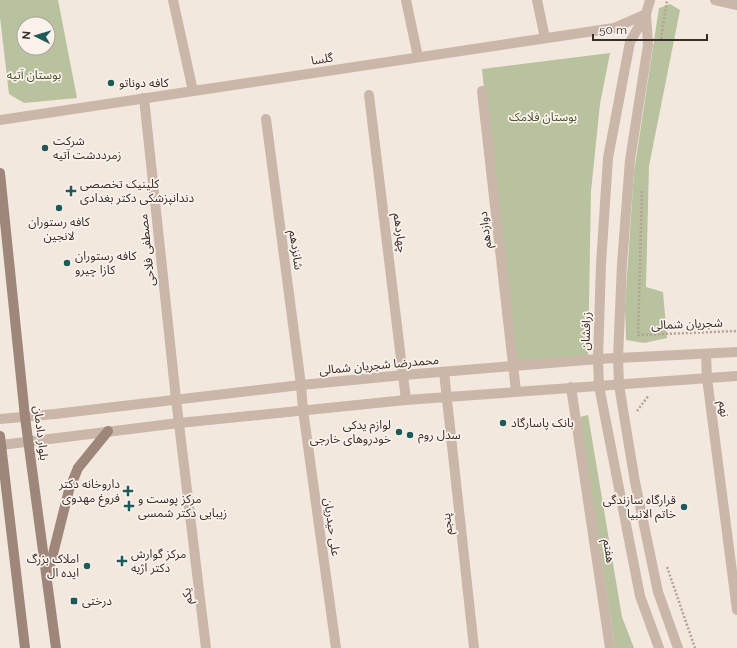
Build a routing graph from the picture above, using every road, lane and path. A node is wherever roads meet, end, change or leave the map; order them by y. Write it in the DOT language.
graph roads {
  1 [pos="173,0"];
  2 [pos="406,0"];
  3 [pos="537,0"];
  4 [pos="650,0"];
  5 [pos="667,0"];
  6 [pos="715,0"];
  7 [pos="737,5"];
  8 [pos="646,14"];
  9 [pos="545,38"];
  10 [pos="660,47"];
  11 [pos="418,57"];
  12 [pos="193,91"];
  13 [pos="482,91"];
  14 [pos="369,95"];
  15 [pos="144,98"];
  16 [pos="266,119"];
  17 [pos="0,120"];
  18 [pos="0,173"];
  19 [pos="642,186"];
  20 [pos="737,331"];
  21 [pos="737,352"];
  22 [pos="706,354"];
  23 [pos="618,358"];
  24 [pos="598,359"];
  25 [pos="513,366"];
  26 [pos="444,372"];
  27 [pos="404,375"];
  28 [pos="737,376"];
  29 [pos="707,378"];
  30 [pos="301,385"];
  31 [pos="619,385"];
  32 [pos="599,386"];
  33 [pos="571,387"];
  34 [pos="516,391"];
  35 [pos="446,396"];
  36 [pos="176,399"];
  37 [pos="406,400"];
  38 [pos="644,401"];
  39 [pos="303,410"];
  40 [pos="637,416"];
  41 [pos="25,417"];
  42 [pos="0,419"];
  43 [pos="179,423"];
  44 [pos="108,431"];
  45 [pos="0,440"];
  46 [pos="29,441"];
  47 [pos="667,566"];
  48 [pos="47,580"];
  49 [pos="737,610"];
  50 [pos="25,648"];
  51 [pos="56,648"];
  52 [pos="206,648"];
  53 [pos="336,648"];
  54 [pos="474,648"];
  55 [pos="610,648"];
  56 [pos="659,648"];
  57 [pos="678,648"];
  58 [pos="695,648"];
  1 -- 12 [label="street"];
  2 -- 11 [label="street"];
  3 -- 9 [label="street"];
  4 -- 8 [label="street, زرافشان"];
  5 -- 10 [label="path"];
  6 -- 7 [label="street"];
  8 -- 9 [label="street, گلسا"];
  8 -- 23 [label="street, زرافشان"];
  8 -- 24 [label="street, زرافشان"];
  9 -- 11 [label="street, گلسا"];
  11 -- 12 [label="street, گلسا"];
  12 -- 15 [label="street, گلسا"];
  13 -- 25 [label="street, دوازدهم"];
  14 -- 27 [label="street, چهاردهم"];
  15 -- 17 [label="street, گلسا"];
  15 -- 36 [label="street, مصطفی فلاحی"];
  16 -- 30 [label="street, شانزدهم"];
  18 -- 41 [label="main road, بلوار دادمان"];
  19 -- 20 [label="path, شجریان شمالی"];
  21 -- 22 [label="street, محمدرضا شجریان شمالی"];
  22 -- 23 [label="street, محمدرضا شجریان شمالی"];
  22 -- 29 [label="street, نهم"];
  23 -- 24 [label="street, محمدرضا شجریان شمالی"];
  23 -- 31 [label="street, زرافشان"];
  24 -- 25 [label="street, محمدرضا شجریان شمالی"];
  24 -- 32 [label="street, زرافشان"];
  25 -- 26 [label="street, محمدرضا شجریان شمالی"];
  25 -- 34 [label="street, دوازدهم"];
  26 -- 27 [label="street, محمدرضا شجریان شمالی"];
  26 -- 35 [label="street, پنجم"];
  27 -- 30 [label="street, محمدرضا شجریان شمالی"];
  27 -- 37 [label="street, چهاردهم"];
  28 -- 29 [label="street"];
  29 -- 31 [label="street"];
  29 -- 49 [label="street, نهم"];
  30 -- 36 [label="street, محمدرضا شجریان شمالی"];
  30 -- 39 [label="street, شانزدهم"];
  31 -- 32 [label="street"];
  31 -- 57 [label="street, زرافشان"];
  32 -- 33 [label="street"];
  32 -- 56 [label="street, زرافشان"];
  33 -- 34 [label="street"];
  33 -- 55 [label="street, هفتم"];
  34 -- 35 [label="street"];
  35 -- 37 [label="street"];
  35 -- 54 [label="street, پنجم"];
  36 -- 41 [label="street, محمدرضا شجریان شمالی"];
  36 -- 43 [label="street, مصطفی فلاحی"];
  37 -- 39 [label="street"];
  38 -- 40 [label="path"];
  39 -- 43 [label="street"];
  39 -- 53 [label="street, علی حیدریان"];
  41 -- 42 [label="street, محمدرضا شجریان شمالی"];
  41 -- 46 [label="main road, بلوار دادمان"];
  43 -- 44 [label="street"];
  43 -- 52 [label="street, یکم"];
  44 -- 46 [label="street"];
  44 -- 48 [label="main road"];
  45 -- 46 [label="street"];
  45 -- 50 [label="main road"];
  46 -- 48 [label="main road, بلوار دادمان"];
  47 -- 58 [label="path"];
  48 -- 51 [label="main road, بلوار دادمان"];
}
